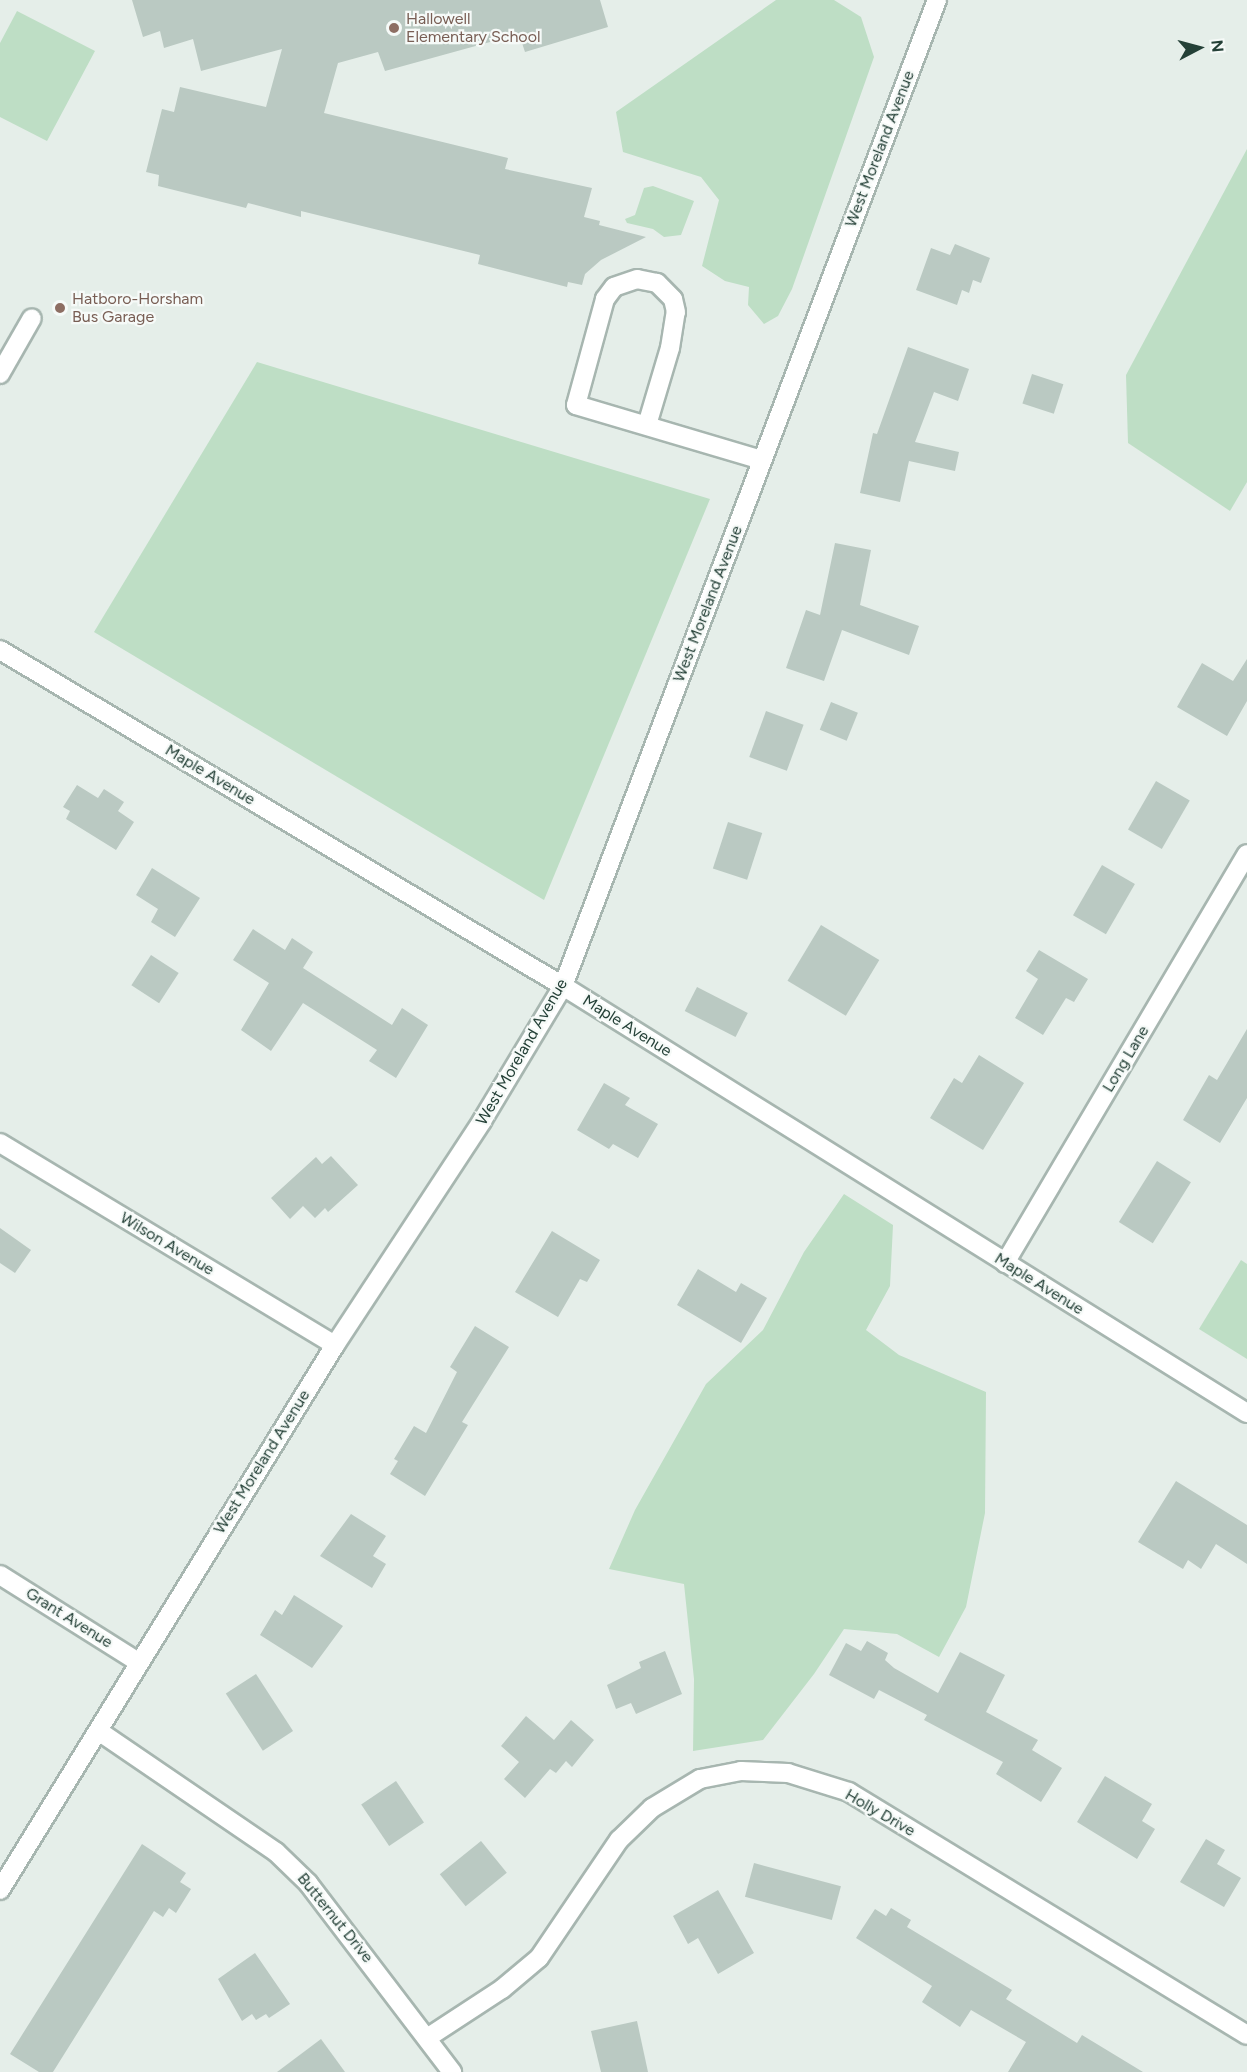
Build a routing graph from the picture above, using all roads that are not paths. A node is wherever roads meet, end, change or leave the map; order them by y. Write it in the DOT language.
graph roads {
  1 [pos="937,0"];
  2 [pos="32,318"];
  3 [pos="0,374"];
  4 [pos="647,425"];
  5 [pos="762,460"];
  6 [pos="0,650"];
  7 [pos="1247,854"];
  8 [pos="563,986"];
  9 [pos="0,1143"];
  10 [pos="1005,1263"];
  11 [pos="334,1345"];
  12 [pos="1247,1413"];
  13 [pos="0,1575"];
  14 [pos="138,1662"];
  15 [pos="100,1732"];
  16 [pos="0,1890"];
  17 [pos="1247,2035"];
  18 [pos="427,2038"];
  19 [pos="452,2072"];
  1 -- 5 [label="street, West Moreland Avenue"];
  2 -- 3 [label="street"];
  4 -- 4 [label="street"];
  4 -- 5 [label="street"];
  5 -- 8 [label="street, West Moreland Avenue"];
  6 -- 8 [label="street, Maple Avenue"];
  7 -- 10 [label="street, Long Lane"];
  8 -- 10 [label="street, Maple Avenue"];
  8 -- 11 [label="street, West Moreland Avenue"];
  9 -- 11 [label="street, Wilson Avenue"];
  10 -- 12 [label="street, Maple Avenue"];
  11 -- 14 [label="street, West Moreland Avenue"];
  13 -- 14 [label="street, Grant Avenue"];
  14 -- 15 [label="street, West Moreland Avenue"];
  15 -- 16 [label="street, West Moreland Avenue"];
  15 -- 18 [label="street, Butternut Drive"];
  17 -- 18 [label="street, Holly Drive"];
  18 -- 19 [label="street, Butternut Drive"];
}
